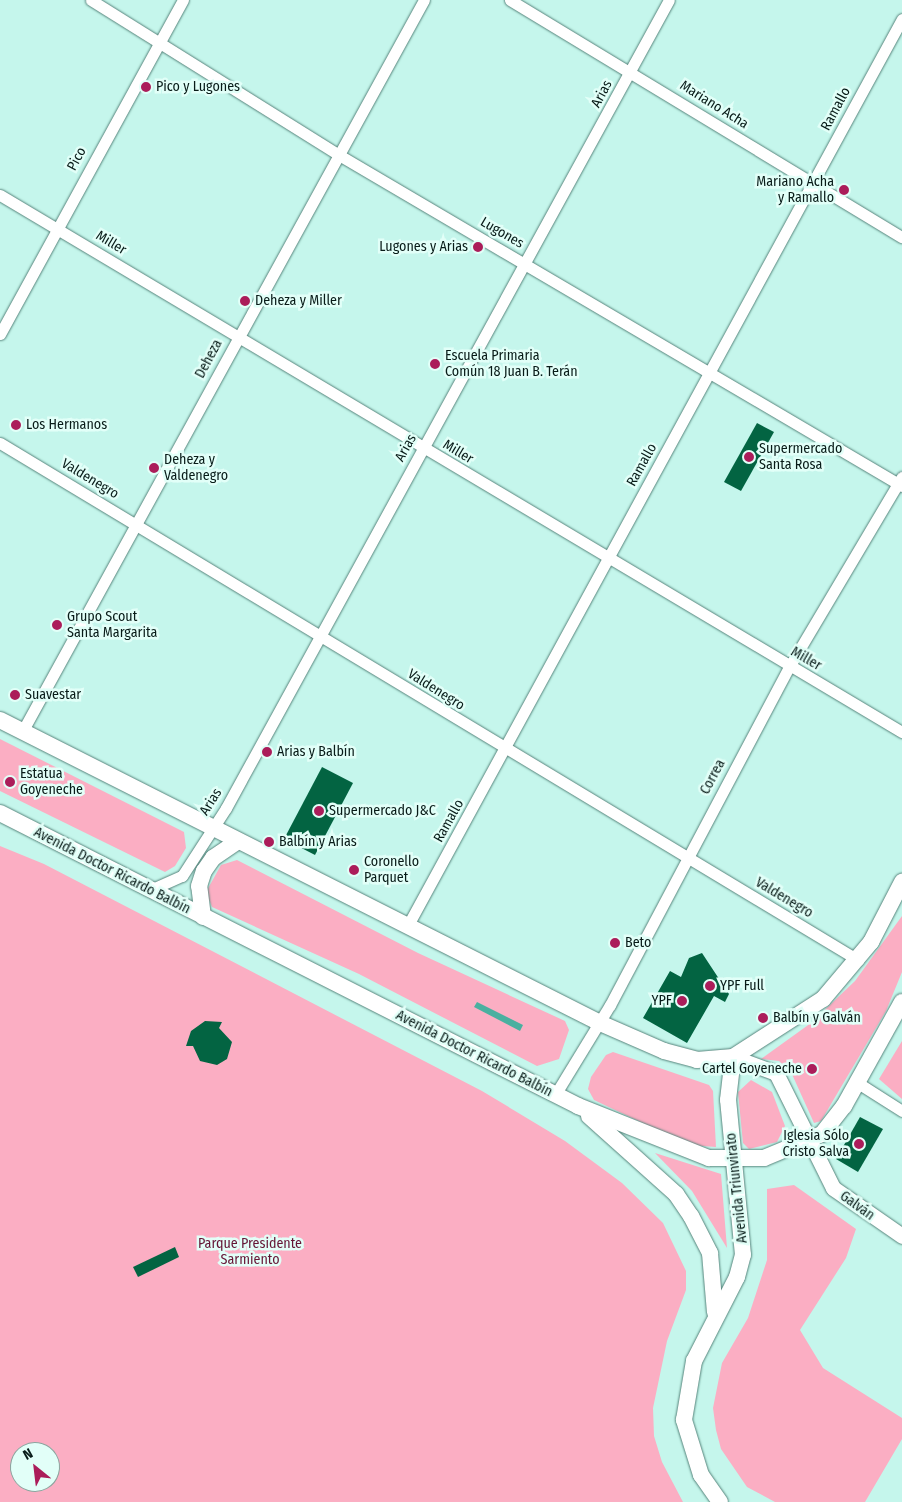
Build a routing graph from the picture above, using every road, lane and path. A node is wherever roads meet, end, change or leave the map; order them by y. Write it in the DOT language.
graph roads {
  1 [pos="91,0"];
  2 [pos="183,0"];
  3 [pos="424,0"];
  4 [pos="510,0"];
  5 [pos="669,0"];
  6 [pos="902,18"];
  7 [pos="161,42"];
  8 [pos="631,72"];
  9 [pos="339,155"];
  10 [pos="811,183"];
  11 [pos="0,195"];
  12 [pos="57,228"];
  13 [pos="902,236"];
  14 [pos="526,264"];
  15 [pos="0,334"];
  16 [pos="238,336"];
  17 [pos="709,372"];
  18 [pos="0,443"];
  19 [pos="423,449"];
  20 [pos="901,482"];
  21 [pos="139,526"];
  22 [pos="608,559"];
  23 [pos="321,637"];
  24 [pos="789,667"];
  25 [pos="0,720"];
  26 [pos="22,732"];
  27 [pos="902,732"];
  28 [pos="506,751"];
  29 [pos="0,813"];
  30 [pos="212,829"];
  31 [pos="238,841"];
  32 [pos="687,857"];
  33 [pos="902,882"];
  34 [pos="150,890"];
  35 [pos="897,903"];
  36 [pos="203,917"];
  37 [pos="408,925"];
  38 [pos="858,960"];
  39 [pos="902,1002"];
  40 [pos="600,1023"];
  41 [pos="733,1057"];
  42 [pos="858,1082"];
  43 [pos="556,1095"];
  44 [pos="578,1106"];
  45 [pos="902,1111"];
  46 [pos="808,1143"];
  47 [pos="734,1160"];
  48 [pos="902,1236"];
  49 [pos="715,1313"];
  50 [pos="720,1502"];
  1 -- 7 [label="street, Lugones"];
  2 -- 7 [label="street, Pico"];
  3 -- 9 [label="street, Deheza"];
  4 -- 8 [label="street, Mariano Acha"];
  5 -- 8 [label="street, Arias"];
  6 -- 10 [label="street, Ramallo"];
  7 -- 9 [label="street, Lugones"];
  7 -- 12 [label="street, Pico"];
  8 -- 10 [label="street, Mariano Acha"];
  8 -- 14 [label="street, Arias"];
  9 -- 14 [label="street, Lugones"];
  9 -- 16 [label="street, Deheza"];
  10 -- 13 [label="street, Mariano Acha"];
  10 -- 17 [label="street, Ramallo"];
  11 -- 12 [label="street, Miller"];
  12 -- 15 [label="street, Pico"];
  12 -- 16 [label="street, Miller"];
  14 -- 17 [label="street, Lugones"];
  14 -- 19 [label="street, Arias"];
  16 -- 19 [label="street, Miller"];
  16 -- 21 [label="street, Deheza"];
  17 -- 20 [label="street, Lugones"];
  17 -- 22 [label="street, Ramallo"];
  18 -- 21 [label="street, Valdenegro"];
  19 -- 22 [label="street, Miller"];
  19 -- 23 [label="street, Arias"];
  20 -- 24 [label="street, Correa"];
  21 -- 23 [label="street, Valdenegro"];
  21 -- 26 [label="street, Deheza"];
  22 -- 24 [label="street, Miller"];
  22 -- 28 [label="street, Ramallo"];
  23 -- 28 [label="street, Valdenegro"];
  23 -- 30 [label="street, Arias"];
  24 -- 27 [label="street, Miller"];
  24 -- 32 [label="street, Correa"];
  25 -- 26 [label="main road"];
  26 -- 30 [label="main road"];
  28 -- 32 [label="street, Valdenegro"];
  28 -- 37 [label="street, Ramallo"];
  29 -- 34 [label="main road, Avenida Doctor Ricardo Balbín"];
  30 -- 31 [label="main road"];
  30 -- 34 [label="street, Arias"];
  31 -- 36 [label="main road"];
  31 -- 37 [label="main road"];
  32 -- 38 [label="street, Valdenegro"];
  32 -- 40 [label="street, Correa"];
  33 -- 35 [label="main road"];
  34 -- 36 [label="main road, Avenida Doctor Ricardo Balbín"];
  35 -- 38 [label="main road"];
  36 -- 43 [label="main road, Avenida Doctor Ricardo Balbín"];
  37 -- 40 [label="main road"];
  38 -- 41 [label="main road"];
  39 -- 42 [label="main road, Avenida Doctor Ricardo Balbín"];
  40 -- 41 [label="main road"];
  40 -- 43 [label="street, Correa"];
  41 -- 46 [label="street, Galván"];
  41 -- 47 [label="main road, Avenida Triunvirato"];
  42 -- 45 [label="street"];
  42 -- 46 [label="main road, Avenida Doctor Ricardo Balbín"];
  43 -- 44 [label="main road, Avenida Doctor Ricardo Balbín"];
  44 -- 47 [label="main road, Avenida Doctor Ricardo Balbín"];
  44 -- 49 [label="main road, Avenida Triunvirato"];
  46 -- 47 [label="main road, Avenida Doctor Ricardo Balbín"];
  46 -- 48 [label="street, Galván"];
  47 -- 49 [label="main road, Avenida Triunvirato"];
  49 -- 50 [label="main road, Avenida Triunvirato"];
}
